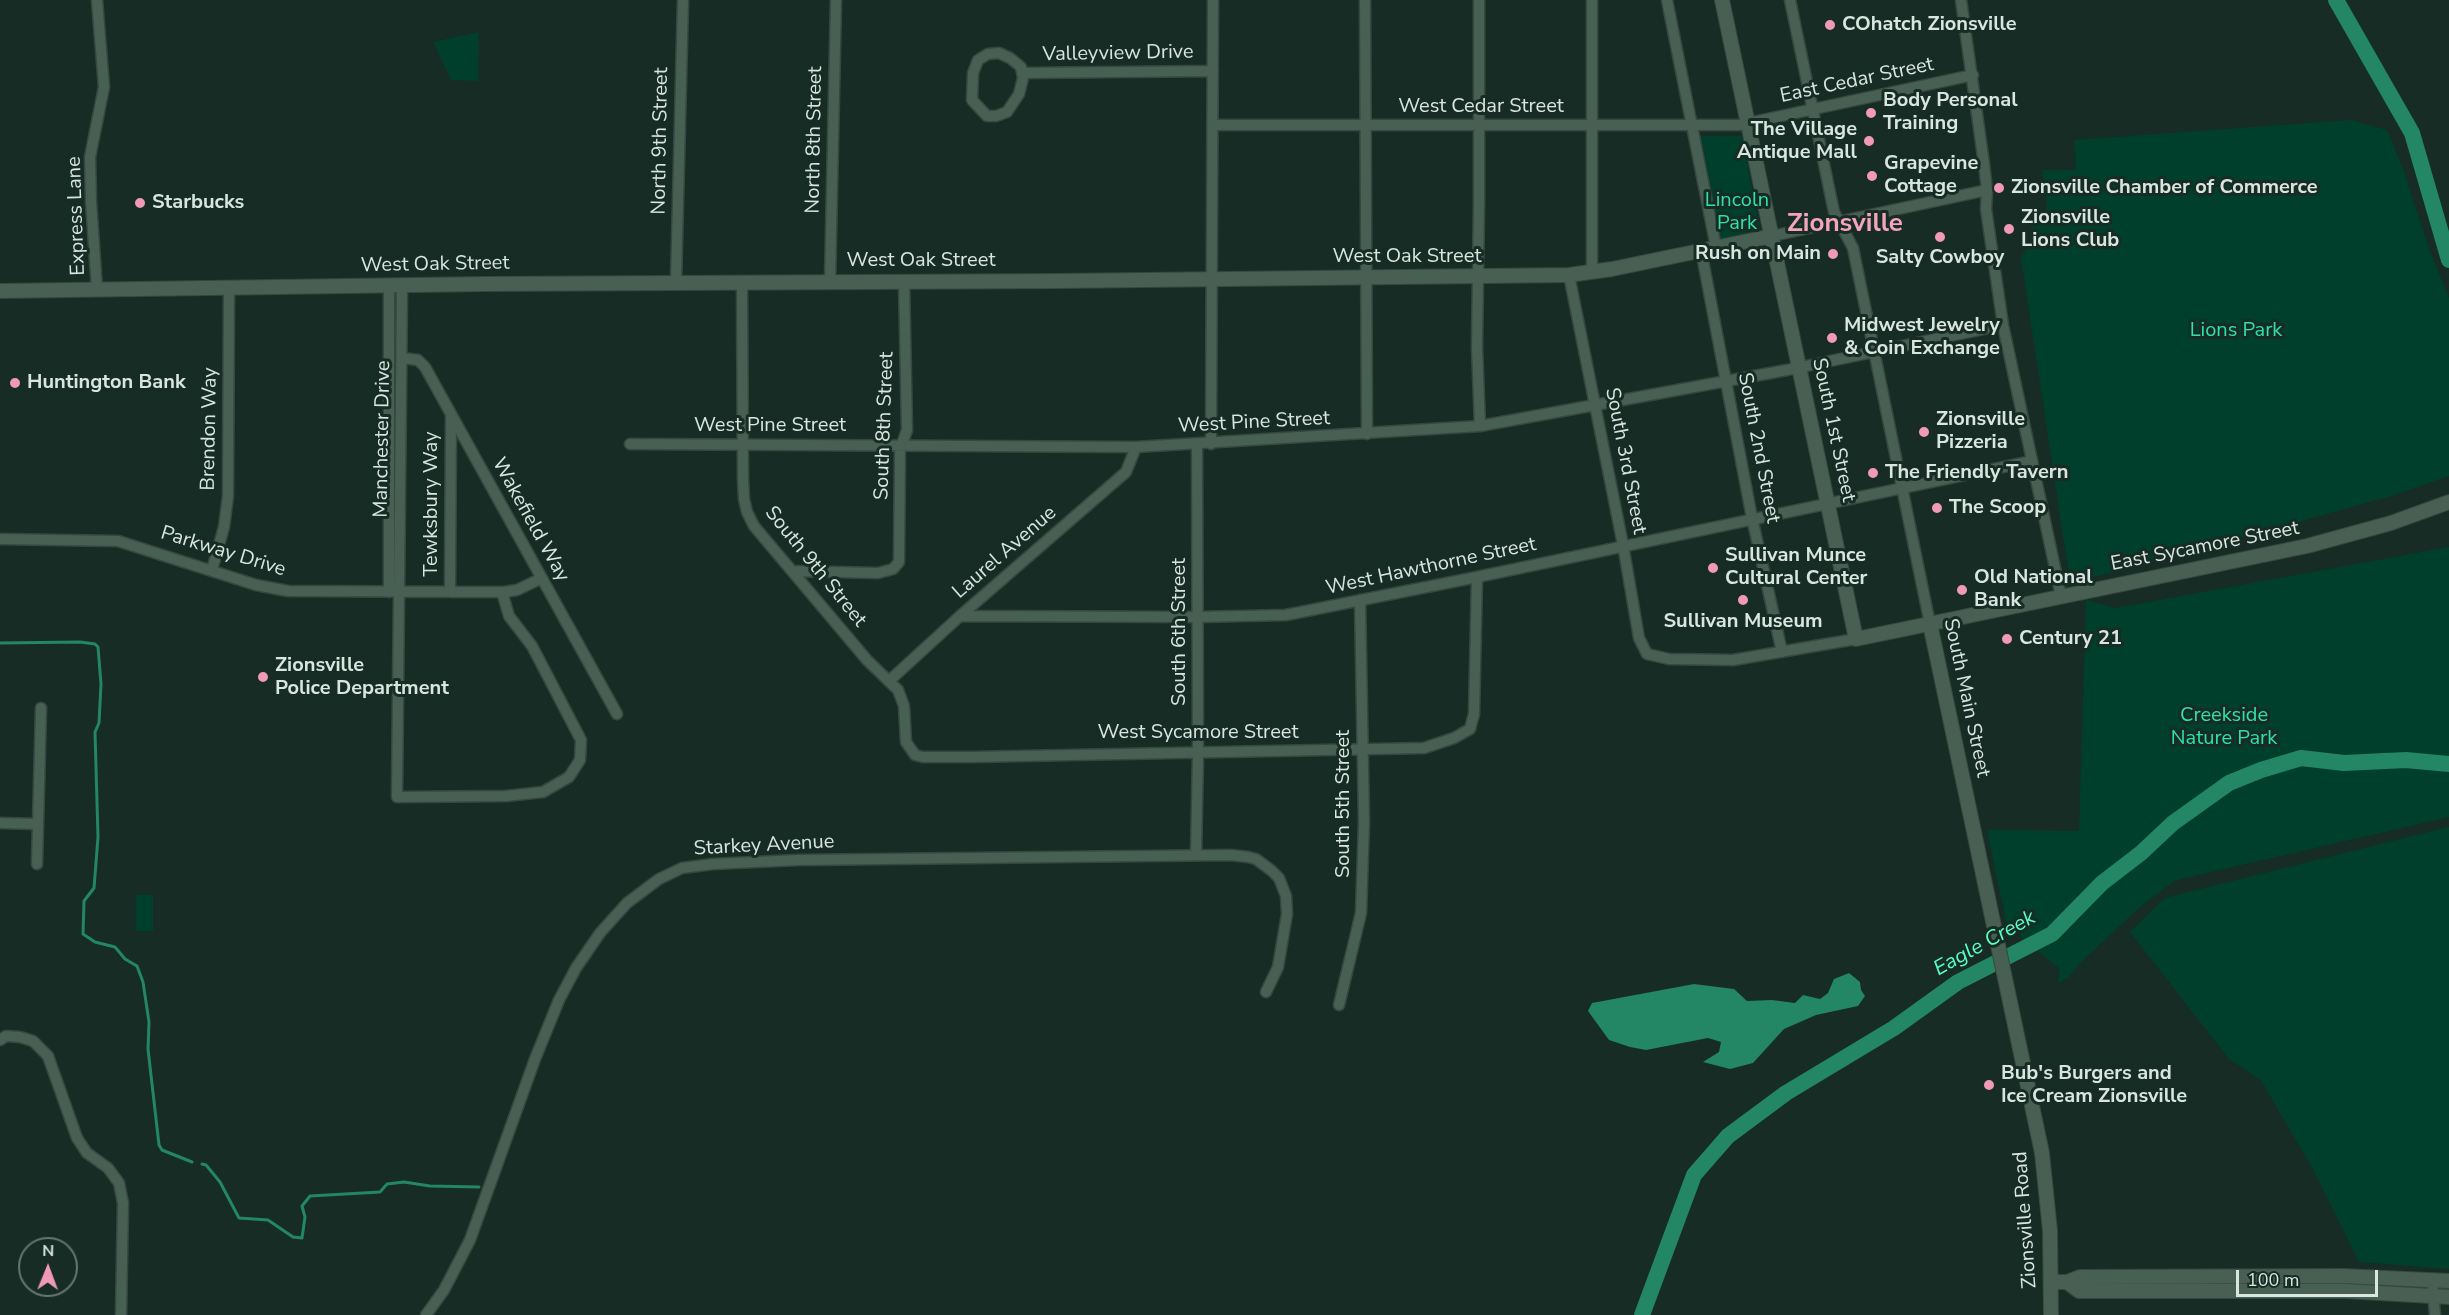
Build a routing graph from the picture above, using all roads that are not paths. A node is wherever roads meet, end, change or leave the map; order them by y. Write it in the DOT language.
graph roads {
  1 [pos="97,0"];
  2 [pos="683,0"];
  3 [pos="837,0"];
  4 [pos="1213,0"];
  5 [pos="1365,0"];
  6 [pos="1479,0"];
  7 [pos="1592,0"];
  8 [pos="1666,0"];
  9 [pos="1722,0"];
  10 [pos="1790,0"];
  11 [pos="1961,0"];
  12 [pos="1213,71"];
  13 [pos="1022,73"];
  14 [pos="1973,75"];
  15 [pos="1811,109"];
  16 [pos="1748,123"];
  17 [pos="1365,124"];
  18 [pos="1478,124"];
  19 [pos="1592,125"];
  20 [pos="1213,126"];
  21 [pos="1692,126"];
  22 [pos="1987,190"];
  23 [pos="1838,222"];
  24 [pos="1772,236"];
  25 [pos="1716,247"];
  26 [pos="1701,250"];
  27 [pos="1592,272"];
  28 [pos="1569,275"];
  29 [pos="1366,276"];
  30 [pos="1479,276"];
  31 [pos="1212,279"];
  32 [pos="904,281"];
  33 [pos="831,282"];
  34 [pos="675,283"];
  35 [pos="742,283"];
  36 [pos="396,286"];
  37 [pos="229,288"];
  38 [pos="97,289"];
  39 [pos="0,291"];
  40 [pos="2003,325"];
  41 [pos="1874,351"];
  42 [pos="402,358"];
  43 [pos="1800,367"];
  44 [pos="1726,381"];
  45 [pos="1596,406"];
  46 [pos="452,416"];
  47 [pos="1480,426"];
  48 [pos="1367,434"];
  49 [pos="630,444"];
  50 [pos="902,444"];
  51 [pos="1211,444"];
  52 [pos="744,445"];
  53 [pos="1197,445"];
  54 [pos="1136,447"];
  55 [pos="2032,461"];
  56 [pos="1902,488"];
  57 [pos="2449,501"];
  58 [pos="1828,502"];
  59 [pos="1752,518"];
  60 [pos="0,539"];
  61 [pos="1623,545"];
  62 [pos="212,570"];
  63 [pos="793,571"];
  64 [pos="1476,577"];
  65 [pos="542,578"];
  66 [pos="394,592"];
  67 [pos="450,592"];
  68 [pos="502,592"];
  69 [pos="2061,596"];
  70 [pos="1360,600"];
  71 [pos="960,616"];
  72 [pos="1198,617"];
  73 [pos="1930,624"];
  74 [pos="1856,639"];
  75 [pos="1782,652"];
  76 [pos="889,681"];
  77 [pos="41,708"];
  78 [pos="617,714"];
  79 [pos="1363,751"];
  80 [pos="1198,754"];
  81 [pos="0,823"];
  82 [pos="38,824"];
  83 [pos="1196,855"];
  84 [pos="37,864"];
  85 [pos="1992,910"];
  86 [pos="1266,992"];
  87 [pos="1339,1005"];
  88 [pos="0,1040"];
  89 [pos="2432,1279"];
  90 [pos="2449,1281"];
  91 [pos="2051,1282"];
  92 [pos="2067,1282"];
  93 [pos="2434,1295"];
  94 [pos="2449,1297"];
  95 [pos="121,1315"];
  96 [pos="426,1315"];
  97 [pos="2051,1315"];
  98 [pos="2435,1315"];
  1 -- 38 [label="street, Express Lane"];
  2 -- 34 [label="street, North 9th Street"];
  3 -- 33 [label="street, North 8th Street"];
  4 -- 12 [label="street"];
  5 -- 17 [label="street"];
  6 -- 18 [label="street"];
  7 -- 19 [label="street"];
  8 -- 21 [label="street"];
  9 -- 16 [label="main road, South 1st Street"];
  10 -- 15 [label="street, South Main Street"];
  11 -- 14 [label="street"];
  12 -- 13 [label="street, Valleyview Drive"];
  12 -- 20 [label="street"];
  13 -- 13 [label="street, Valleyview Drive"];
  14 -- 15 [label="street, East Cedar Street"];
  14 -- 22 [label="street"];
  15 -- 16 [label="street, East Cedar Street"];
  15 -- 23 [label="street, South Main Street"];
  16 -- 21 [label="street, West Cedar Street"];
  16 -- 24 [label="main road, South 1st Street"];
  17 -- 18 [label="street, West Cedar Street"];
  17 -- 20 [label="street, West Cedar Street"];
  17 -- 29 [label="street"];
  18 -- 19 [label="street, West Cedar Street"];
  18 -- 30 [label="street"];
  19 -- 21 [label="street, West Cedar Street"];
  19 -- 27 [label="street"];
  20 -- 31 [label="street"];
  21 -- 25 [label="street"];
  22 -- 23 [label="street, West Oak Street"];
  22 -- 40 [label="street"];
  23 -- 24 [label="street, West Oak Street"];
  23 -- 41 [label="street, South Main Street"];
  24 -- 25 [label="main road, West Oak Street"];
  24 -- 43 [label="main road, South 1st Street"];
  25 -- 26 [label="main road, West Oak Street"];
  26 -- 27 [label="main road, West Oak Street"];
  26 -- 44 [label="street, South 2nd Street"];
  27 -- 28 [label="main road, West Oak Street"];
  28 -- 30 [label="main road, West Oak Street"];
  28 -- 45 [label="street, South 3rd Street"];
  29 -- 30 [label="main road, West Oak Street"];
  29 -- 31 [label="main road, West Oak Street"];
  29 -- 48 [label="street"];
  30 -- 47 [label="street"];
  31 -- 32 [label="main road, West Oak Street"];
  31 -- 51 [label="street"];
  32 -- 33 [label="main road, West Oak Street"];
  32 -- 50 [label="street, South 8th Street"];
  33 -- 35 [label="main road, West Oak Street"];
  34 -- 35 [label="main road, West Oak Street"];
  34 -- 36 [label="main road, West Oak Street"];
  35 -- 52 [label="street, South 9th Street"];
  36 -- 37 [label="main road, West Oak Street"];
  36 -- 42 [label="street, Manchester Drive"];
  36 -- 66 [label="street, Manchester Drive"];
  37 -- 38 [label="main road, West Oak Street"];
  37 -- 62 [label="street, Brendon Way"];
  38 -- 39 [label="main road, West Oak Street"];
  40 -- 41 [label="street, West Pine Street"];
  40 -- 55 [label="street"];
  41 -- 43 [label="street, West Pine Street"];
  41 -- 56 [label="street, South Main Street"];
  42 -- 46 [label="street, Wakefield Way"];
  42 -- 66 [label="street, Manchester Drive"];
  43 -- 44 [label="street, West Pine Street"];
  43 -- 58 [label="main road, South 1st Street"];
  44 -- 45 [label="street, West Pine Street"];
  44 -- 59 [label="street, South 2nd Street"];
  45 -- 47 [label="street, West Pine Street"];
  45 -- 61 [label="street, South 3rd Street"];
  46 -- 65 [label="street, Wakefield Way"];
  46 -- 67 [label="street, Tewksbury Way"];
  47 -- 48 [label="street, West Pine Street"];
  48 -- 51 [label="street, West Pine Street"];
  49 -- 52 [label="street, West Pine Street"];
  50 -- 52 [label="street, West Pine Street"];
  50 -- 54 [label="street, West Pine Street"];
  50 -- 63 [label="street, South 8th Street"];
  51 -- 53 [label="street, West Pine Street"];
  52 -- 63 [label="street, South 9th Street"];
  53 -- 54 [label="street, West Pine Street"];
  53 -- 72 [label="street, South 6th Street"];
  54 -- 71 [label="street, Laurel Avenue"];
  55 -- 56 [label="street, West Hawthorne Street"];
  55 -- 69 [label="street"];
  56 -- 58 [label="street, West Hawthorne Street"];
  56 -- 73 [label="street, South Main Street"];
  57 -- 69 [label="main road, East Sycamore Street"];
  58 -- 59 [label="street, West Hawthorne Street"];
  58 -- 74 [label="main road, South 1st Street"];
  59 -- 61 [label="street, West Hawthorne Street"];
  59 -- 75 [label="street, South 2nd Street"];
  60 -- 62 [label="street, Parkway Drive"];
  61 -- 64 [label="street, West Hawthorne Street"];
  61 -- 75 [label="street, South 3rd Street"];
  62 -- 66 [label="street, Parkway Drive"];
  63 -- 76 [label="street, South 9th Street"];
  64 -- 70 [label="street, West Hawthorne Street"];
  64 -- 79 [label="street, West Sycamore Street"];
  65 -- 68 [label="street, Parkway Drive"];
  65 -- 78 [label="street, Wakefield Way"];
  66 -- 67 [label="street, Parkway Drive"];
  66 -- 68 [label="street"];
  67 -- 68 [label="street, Parkway Drive"];
  69 -- 73 [label="main road, East Sycamore Street"];
  70 -- 72 [label="street, West Hawthorne Street"];
  70 -- 79 [label="street, South 5th Street"];
  71 -- 72 [label="street, West Hawthorne Street"];
  71 -- 76 [label="street, Laurel Avenue"];
  72 -- 80 [label="street, South 6th Street"];
  73 -- 74 [label="main road"];
  73 -- 85 [label="main road, South Main Street"];
  74 -- 75 [label="street"];
  76 -- 80 [label="street, West Sycamore Street"];
  77 -- 82 [label="street"];
  79 -- 80 [label="street, West Sycamore Street"];
  79 -- 87 [label="street, South 5th Street"];
  80 -- 83 [label="street, South 6th Street"];
  81 -- 82 [label="street"];
  82 -- 84 [label="street"];
  83 -- 86 [label="street, Starkey Avenue"];
  83 -- 96 [label="street, Starkey Avenue"];
  85 -- 91 [label="main road, Zionsville Road"];
  88 -- 95 [label="street"];
  89 -- 90 [label="main road"];
  89 -- 92 [label="main road"];
  89 -- 93 [label="street"];
  91 -- 92 [label="main road"];
  91 -- 97 [label="main road, Zionsville Road"];
  92 -- 93 [label="main road"];
  93 -- 94 [label="main road"];
  93 -- 98 [label="street"];
}
